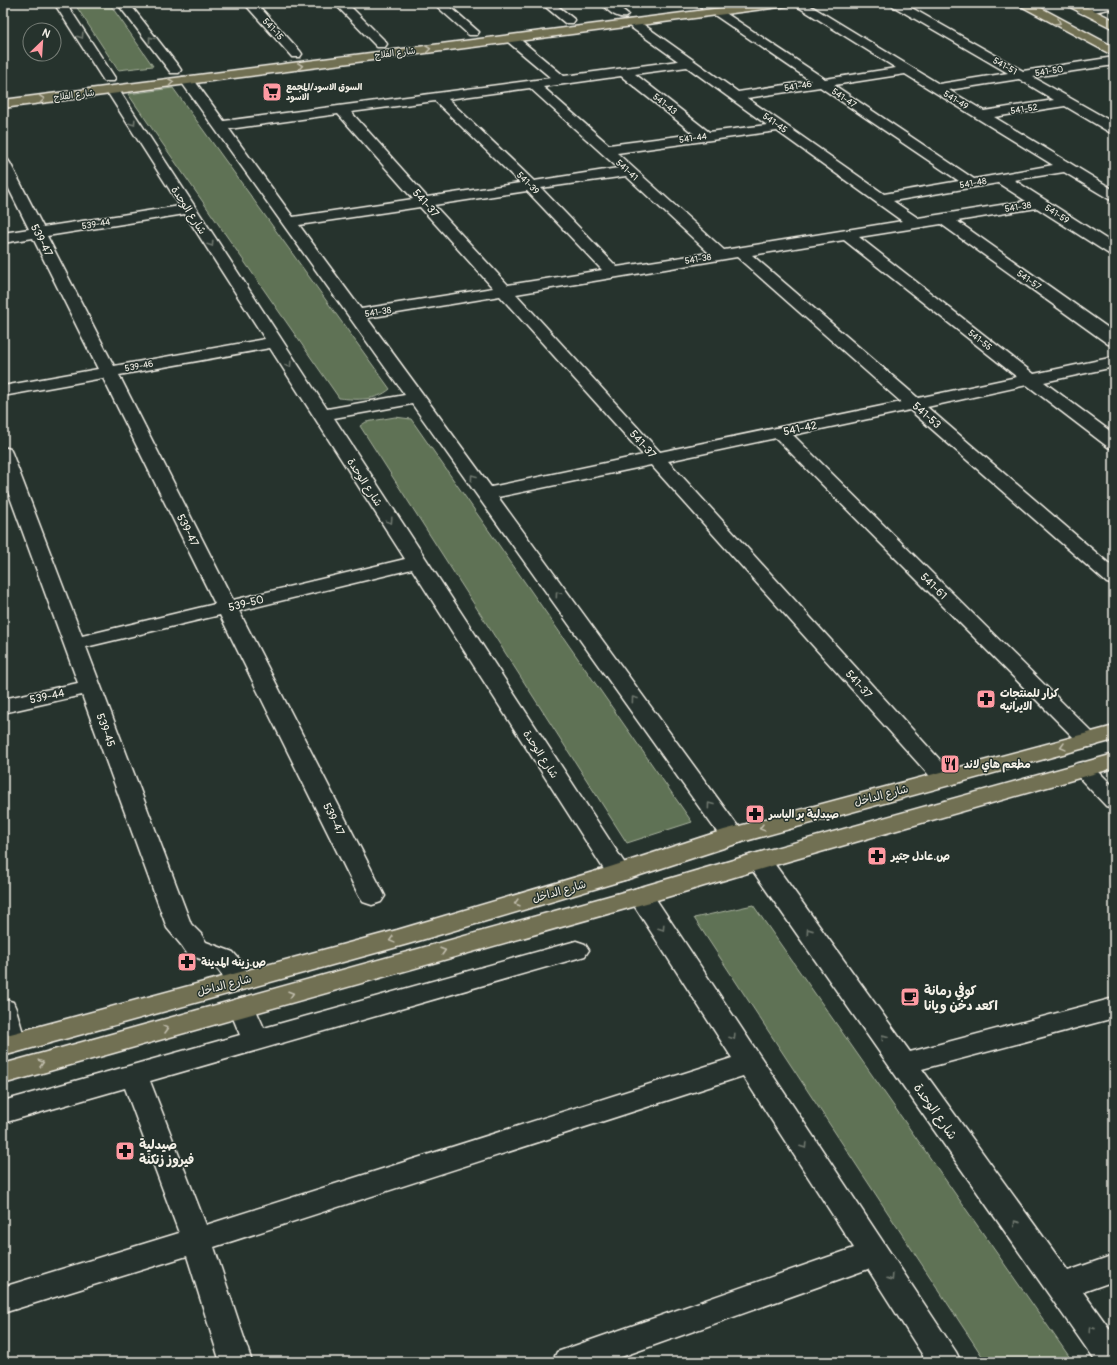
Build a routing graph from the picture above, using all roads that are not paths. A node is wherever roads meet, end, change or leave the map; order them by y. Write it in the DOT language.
graph roads {
  1 [pos="60,3"];
  2 [pos="123,3"];
  3 [pos="250,3"];
  4 [pos="340,3"];
  5 [pos="439,3"];
  6 [pos="547,3"];
  7 [pos="607,3"];
  8 [pos="702,3"];
  9 [pos="787,3"];
  10 [pos="798,3"];
  11 [pos="896,3"];
  12 [pos="1023,3"];
  13 [pos="1070,3"];
  14 [pos="1114,5"];
  15 [pos="1083,10"];
  16 [pos="717,12"];
  17 [pos="622,14"];
  18 [pos="569,20"];
  19 [pos="633,23"];
  20 [pos="1114,25"];
  21 [pos="473,32"];
  22 [pos="512,39"];
  23 [pos="381,44"];
  24 [pos="1114,52"];
  25 [pos="296,54"];
  26 [pos="1114,61"];
  27 [pos="228,63"];
  28 [pos="690,63"];
  29 [pos="907,70"];
  30 [pos="160,71"];
  31 [pos="184,72"];
  32 [pos="624,72"];
  33 [pos="1021,76"];
  34 [pos="93,80"];
  35 [pos="561,80"];
  36 [pos="114,81"];
  37 [pos="822,83"];
  38 [pos="533,84"];
  39 [pos="937,88"];
  40 [pos="438,96"];
  41 [pos="736,96"];
  42 [pos="1067,102"];
  43 [pos="3,104"];
  44 [pos="341,110"];
  45 [pos="982,116"];
  46 [pos="220,126"];
  47 [pos="779,126"];
  48 [pos="1114,130"];
  49 [pos="706,137"];
  50 [pos="606,150"];
  51 [pos="3,163"];
  52 [pos="1066,167"];
  53 [pos="629,171"];
  54 [pos="1000,178"];
  55 [pos="971,183"];
  56 [pos="531,186"];
  57 [pos="1114,196"];
  58 [pos="881,199"];
  59 [pos="424,202"];
  60 [pos="1040,204"];
  61 [pos="189,209"];
  62 [pos="944,219"];
  63 [pos="289,222"];
  64 [pos="916,224"];
  65 [pos="38,233"];
  66 [pos="847,235"];
  67 [pos="3,238"];
  68 [pos="1114,251"];
  69 [pos="740,252"];
  70 [pos="722,256"];
  71 [pos="614,273"];
  72 [pos="505,291"];
  73 [pos="356,315"];
  74 [pos="1114,340"];
  75 [pos="275,342"];
  76 [pos="1111,366"];
  77 [pos="108,372"];
  78 [pos="1031,380"];
  79 [pos="3,391"];
  80 [pos="416,398"];
  81 [pos="914,404"];
  82 [pos="322,415"];
  83 [pos="780,432"];
  84 [pos="1114,443"];
  85 [pos="656,458"];
  86 [pos="5,463"];
  87 [pos="486,494"];
  88 [pos="417,562"];
  89 [pos="1114,579"];
  90 [pos="227,608"];
  91 [pos="74,644"];
  92 [pos="90,687"];
  93 [pos="3,706"];
  94 [pos="1114,733"];
  95 [pos="1088,740"];
  96 [pos="1114,761"];
  97 [pos="1083,769"];
  98 [pos="944,778"];
  99 [pos="1114,801"];
  100 [pos="733,836"];
  101 [pos="759,861"];
  102 [pos="619,873"];
  103 [pos="372,896"];
  104 [pos="641,896"];
  105 [pos="576,950"];
  106 [pos="239,981"];
  107 [pos="242,1008"];
  108 [pos="1114,1008"];
  109 [pos="3,1009"];
  110 [pos="256,1040"];
  111 [pos="8,1045"];
  112 [pos="750,1063"];
  113 [pos="903,1064"];
  114 [pos="3,1074"];
  115 [pos="134,1075"];
  116 [pos="3,1112"];
  117 [pos="197,1240"];
  118 [pos="875,1254"];
  119 [pos="1114,1268"];
  120 [pos="1061,1287"];
  121 [pos="3,1300"];
  122 [pos="1114,1361"];
  123 [pos="236,1362"];
  124 [pos="568,1362"];
  125 [pos="945,1362"];
  1 -- 36 [label="street, شارع الوحدة, one-way"];
  31 -- 2 [label="street, one-way"];
  3 -- 25 [label="street, 541-15"];
  4 -- 23 [label="street"];
  5 -- 21 [label="street"];
  6 -- 18 [label="street"];
  7 -- 17 [label="street"];
  8 -- 17 [label="main road, شارع الفلاح"];
  9 -- 16 [label="main road, شارع الفلاح"];
  10 -- 29 [label="street, 541-49"];
  11 -- 33 [label="street, 541-51"];
  12 -- 24 [label="main road, one-way"];
  13 -- 15 [label="main road"];
  14 -- 15 [label="street"];
  15 -- 20 [label="main road"];
  16 -- 19 [label="main road, شارع الفلاح"];
  16 -- 37 [label="street, 541-47"];
  17 -- 18 [label="main road, شارع الفلاح"];
  18 -- 21 [label="main road, شارع الفلاح"];
  19 -- 22 [label="main road, شارع الفلاح"];
  19 -- 28 [label="street, 541-45"];
  21 -- 23 [label="main road, شارع الفلاح"];
  31 -- 22 [label="main road, شارع الفلاح, one-way"];
  22 -- 35 [label="street"];
  23 -- 25 [label="main road, شارع الفلاح"];
  25 -- 27 [label="main road, شارع الفلاح"];
  26 -- 33 [label="street, 541-50"];
  28 -- 32 [label="street"];
  28 -- 41 [label="street, 541-45"];
  29 -- 37 [label="street, 541-46"];
  29 -- 39 [label="street, 541-49"];
  30 -- 31 [label="main road, شارع الفلاح"];
  36 -- 31 [label="main road, شارع الفلاح, one-way"];
  31 -- 46 [label="street"];
  32 -- 35 [label="street"];
  32 -- 49 [label="street, 541-43"];
  33 -- 39 [label="street, 541-50"];
  33 -- 42 [label="street, 541-51"];
  34 -- 36 [label="main road, شارع الفلاح"];
  35 -- 38 [label="street"];
  43 -- 36 [label="main road, شارع الفلاح, one-way"];
  36 -- 61 [label="street, شارع الوحدة, one-way"];
  37 -- 41 [label="street, 541-46"];
  37 -- 55 [label="street, 541-47"];
  38 -- 40 [label="street"];
  38 -- 50 [label="street, 541-41"];
  39 -- 45 [label="street, 541-49"];
  40 -- 44 [label="street"];
  40 -- 56 [label="street, 541-39"];
  41 -- 47 [label="street, 541-45"];
  42 -- 45 [label="street, 541-52"];
  42 -- 48 [label="street, 541-51"];
  44 -- 46 [label="street"];
  44 -- 59 [label="street, 541-37"];
  45 -- 52 [label="street, 541-49"];
  46 -- 63 [label="street"];
  47 -- 49 [label="street, 541-44"];
  47 -- 58 [label="street, 541-45"];
  49 -- 50 [label="street, 541-44"];
  50 -- 53 [label="street, 541-41"];
  51 -- 65 [label="street, 539-47"];
  52 -- 54 [label="street, 541-48"];
  52 -- 57 [label="street, 541-49"];
  53 -- 56 [label="street"];
  53 -- 70 [label="street, 541-41"];
  54 -- 55 [label="street, 541-48"];
  54 -- 60 [label="street, 541-59"];
  55 -- 58 [label="street, 541-48"];
  56 -- 59 [label="street"];
  56 -- 71 [label="street, 541-39"];
  58 -- 64 [label="street, 541-45"];
  59 -- 63 [label="street"];
  59 -- 72 [label="street, 541-37"];
  60 -- 62 [label="street, 541-38"];
  60 -- 68 [label="street, 541-59"];
  61 -- 65 [label="street, 539-44"];
  61 -- 75 [label="street, شارع الوحدة, one-way"];
  62 -- 64 [label="street, 541-38"];
  62 -- 74 [label="street, 541-57"];
  63 -- 73 [label="street"];
  64 -- 66 [label="street, 541-38"];
  65 -- 67 [label="street, 539-44"];
  65 -- 77 [label="street, 539-47"];
  66 -- 69 [label="street, 541-38"];
  66 -- 78 [label="street, 541-55"];
  69 -- 70 [label="street, 541-38"];
  69 -- 81 [label="street, 541-53"];
  70 -- 71 [label="street, 541-38"];
  71 -- 72 [label="street, 541-38"];
  72 -- 73 [label="street, 541-38"];
  72 -- 85 [label="street, 541-37"];
  73 -- 80 [label="street"];
  75 -- 77 [label="street, 539-46"];
  75 -- 82 [label="street, شارع الوحدة, one-way"];
  76 -- 78 [label="street, 541-42"];
  77 -- 79 [label="street, 539-46"];
  77 -- 90 [label="street, 539-47"];
  78 -- 81 [label="street, 541-42"];
  78 -- 84 [label="street, 541-55"];
  80 -- 82 [label="street"];
  87 -- 80 [label="street, one-way"];
  81 -- 83 [label="street, 541-42"];
  81 -- 89 [label="street, 541-53"];
  82 -- 88 [label="street, شارع الوحدة, one-way"];
  83 -- 85 [label="street, 541-42"];
  83 -- 95 [label="street, 541-61"];
  85 -- 87 [label="street, 541-42"];
  85 -- 98 [label="street, 541-37"];
  86 -- 91 [label="street, 539-45"];
  100 -- 87 [label="street, one-way"];
  88 -- 90 [label="street, 539-50"];
  88 -- 102 [label="street, شارع الوحدة"];
  90 -- 91 [label="street, 539-50"];
  90 -- 103 [label="street, 539-47"];
  91 -- 92 [label="street, 539-45"];
  92 -- 93 [label="street, 539-44"];
  92 -- 106 [label="street, 539-45"];
  94 -- 95 [label="main road, شارع الداخل"];
  95 -- 98 [label="main road, شارع الداخل, one-way"];
  96 -- 97 [label="main road"];
  97 -- 99 [label="street"];
  97 -- 101 [label="main road"];
  98 -- 100 [label="main road, شارع الداخل, one-way"];
  100 -- 102 [label="main road, شارع الداخل"];
  101 -- 104 [label="main road"];
  113 -- 101 [label="street, شارع الوحدة, one-way"];
  102 -- 106 [label="main road, شارع الداخل, one-way"];
  107 -- 104 [label="main road, one-way"];
  104 -- 112 [label="street, one-way"];
  105 -- 110 [label="street"];
  106 -- 111 [label="main road, شارع الداخل"];
  107 -- 110 [label="street"];
  114 -- 107 [label="main road, one-way"];
  108 -- 113 [label="street"];
  109 -- 111 [label="street"];
  110 -- 115 [label="street"];
  112 -- 117 [label="street"];
  112 -- 118 [label="street, one-way"];
  120 -- 113 [label="street, شارع الوحدة, one-way"];
  115 -- 116 [label="street"];
  115 -- 117 [label="street"];
  117 -- 121 [label="street"];
  117 -- 123 [label="street"];
  118 -- 124 [label="street"];
  118 -- 125 [label="street, one-way"];
  119 -- 120 [label="street"];
  122 -- 120 [label="street, شارع الوحدة, one-way"];
}
